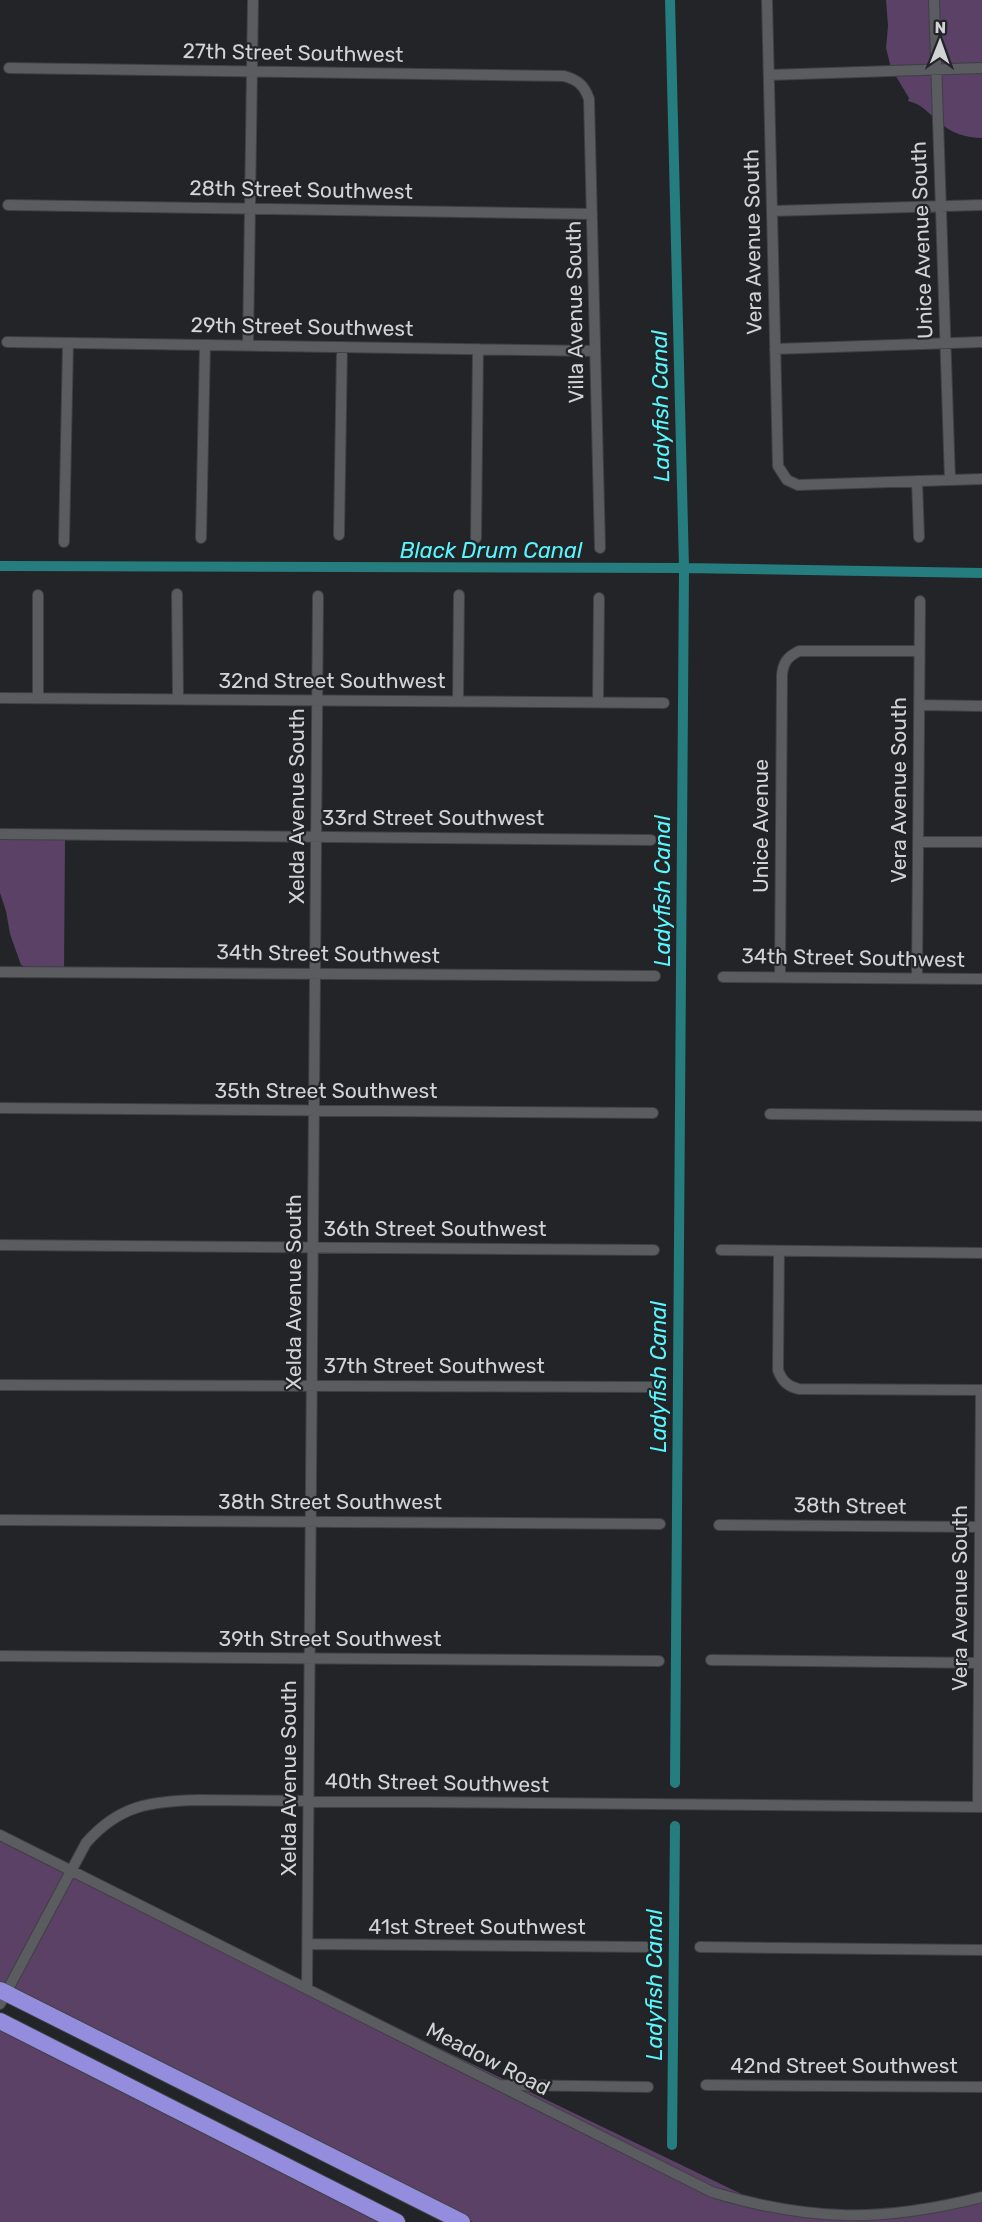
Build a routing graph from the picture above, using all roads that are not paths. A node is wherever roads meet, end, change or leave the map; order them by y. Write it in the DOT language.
graph roads {
  1 [pos="253,0"];
  2 [pos="767,0"];
  3 [pos="934,0"];
  4 [pos="982,68"];
  5 [pos="9,69"];
  6 [pos="936,69"];
  7 [pos="252,72"];
  8 [pos="769,75"];
  9 [pos="577,80"];
  10 [pos="8,205"];
  11 [pos="982,205"];
  12 [pos="940,206"];
  13 [pos="250,209"];
  14 [pos="772,211"];
  15 [pos="592,214"];
  16 [pos="8,342"];
  17 [pos="982,342"];
  18 [pos="68,343"];
  19 [pos="945,343"];
  20 [pos="205,345"];
  21 [pos="248,345"];
  22 [pos="342,347"];
  23 [pos="478,349"];
  24 [pos="775,349"];
  25 [pos="595,351"];
  26 [pos="982,478"];
  27 [pos="950,480"];
  28 [pos="917,481"];
  29 [pos="339,535"];
  30 [pos="919,537"];
  31 [pos="201,538"];
  32 [pos="476,538"];
  33 [pos="64,542"];
  34 [pos="600,548"];
  35 [pos="177,594"];
  36 [pos="459,595"];
  37 [pos="38,596"];
  38 [pos="318,596"];
  39 [pos="599,598"];
  40 [pos="920,601"];
  41 [pos="919,651"];
  42 [pos="0,698"];
  43 [pos="38,698"];
  44 [pos="178,699"];
  45 [pos="318,700"];
  46 [pos="458,701"];
  47 [pos="598,702"];
  48 [pos="664,703"];
  49 [pos="919,705"];
  50 [pos="982,706"];
  51 [pos="0,834"];
  52 [pos="316,837"];
  53 [pos="651,840"];
  54 [pos="918,842"];
  55 [pos="982,842"];
  56 [pos="0,972"];
  57 [pos="316,974"];
  58 [pos="656,976"];
  59 [pos="723,977"];
  60 [pos="780,977"];
  61 [pos="918,978"];
  62 [pos="982,979"];
  63 [pos="0,1108"];
  64 [pos="315,1111"];
  65 [pos="653,1113"];
  66 [pos="770,1114"];
  67 [pos="982,1116"];
  68 [pos="0,1245"];
  69 [pos="313,1248"];
  70 [pos="654,1250"];
  71 [pos="722,1250"];
  72 [pos="778,1251"];
  73 [pos="982,1253"];
  74 [pos="0,1385"];
  75 [pos="312,1385"];
  76 [pos="651,1387"];
  77 [pos="981,1390"];
  78 [pos="0,1520"];
  79 [pos="311,1521"];
  80 [pos="660,1524"];
  81 [pos="719,1525"];
  82 [pos="981,1527"];
  83 [pos="0,1656"];
  84 [pos="310,1658"];
  85 [pos="711,1660"];
  86 [pos="659,1661"];
  87 [pos="980,1663"];
  88 [pos="309,1801"];
  89 [pos="980,1807"];
  90 [pos="0,1835"];
  91 [pos="70,1871"];
  92 [pos="308,1944"];
  93 [pos="646,1947"];
  94 [pos="700,1947"];
  95 [pos="982,1950"];
  96 [pos="307,1989"];
  97 [pos="2,1996"];
  98 [pos="0,2021"];
  99 [pos="496,2085"];
  100 [pos="706,2085"];
  101 [pos="648,2087"];
  102 [pos="982,2087"];
  103 [pos="982,2197"];
  104 [pos="397,2222"];
  105 [pos="462,2222"];
  1 -- 7 [label="street"];
  2 -- 8 [label="street, Vera Avenue South"];
  3 -- 6 [label="street, Unice Avenue South"];
  4 -- 6 [label="street"];
  5 -- 7 [label="street, 27th Street Southwest"];
  6 -- 8 [label="street"];
  6 -- 12 [label="street, Unice Avenue South"];
  7 -- 9 [label="street, 27th Street Southwest"];
  7 -- 13 [label="street"];
  8 -- 14 [label="street, Vera Avenue South"];
  9 -- 15 [label="street, Villa Avenue South"];
  10 -- 13 [label="street, 28th Street Southwest"];
  11 -- 12 [label="street"];
  12 -- 14 [label="street"];
  12 -- 19 [label="street, Unice Avenue South"];
  13 -- 15 [label="street, 28th Street Southwest"];
  13 -- 21 [label="street"];
  14 -- 24 [label="street, Vera Avenue South"];
  15 -- 25 [label="street, Villa Avenue South"];
  16 -- 18 [label="street, 29th Street Southwest"];
  17 -- 19 [label="street"];
  18 -- 20 [label="street, 29th Street Southwest"];
  18 -- 33 [label="street"];
  19 -- 24 [label="street"];
  19 -- 27 [label="street, Unice Avenue South"];
  20 -- 21 [label="street, 29th Street Southwest"];
  20 -- 31 [label="street"];
  21 -- 22 [label="street, 29th Street Southwest"];
  22 -- 23 [label="street, 29th Street Southwest"];
  22 -- 29 [label="street"];
  23 -- 25 [label="street, 29th Street Southwest"];
  23 -- 32 [label="street"];
  24 -- 28 [label="street, Vera Avenue South"];
  25 -- 34 [label="street, Villa Avenue South"];
  26 -- 27 [label="street"];
  27 -- 28 [label="street"];
  28 -- 30 [label="street"];
  35 -- 44 [label="street"];
  36 -- 46 [label="street"];
  37 -- 43 [label="street"];
  38 -- 45 [label="street, Xelda Avenue South"];
  39 -- 47 [label="street"];
  40 -- 41 [label="street, Vera Avenue South"];
  41 -- 49 [label="street, Vera Avenue South"];
  41 -- 60 [label="street, Unice Avenue"];
  42 -- 43 [label="street, 32nd Street Southwest"];
  43 -- 44 [label="street, 32nd Street Southwest"];
  44 -- 45 [label="street, 32nd Street Southwest"];
  45 -- 46 [label="street, 32nd Street Southwest"];
  45 -- 52 [label="street, Xelda Avenue South"];
  46 -- 47 [label="street, 32nd Street Southwest"];
  47 -- 48 [label="street, 32nd Street Southwest"];
  49 -- 50 [label="street"];
  49 -- 54 [label="street, Vera Avenue South"];
  51 -- 52 [label="street, 33rd Street Southwest"];
  52 -- 53 [label="street, 33rd Street Southwest"];
  52 -- 57 [label="street, Xelda Avenue South"];
  54 -- 55 [label="street"];
  54 -- 61 [label="street, Vera Avenue South"];
  56 -- 57 [label="street, 34th Street Southwest"];
  57 -- 58 [label="street, 34th Street Southwest"];
  57 -- 64 [label="street, Xelda Avenue South"];
  59 -- 60 [label="street, 34th Street Southwest"];
  60 -- 61 [label="street, 34th Street Southwest"];
  61 -- 62 [label="street, 34th Street Southwest"];
  63 -- 64 [label="street, 35th Street Southwest"];
  64 -- 65 [label="street, 35th Street Southwest"];
  64 -- 69 [label="street, Xelda Avenue South"];
  66 -- 67 [label="street"];
  68 -- 69 [label="street, 36th Street Southwest"];
  69 -- 70 [label="street, 36th Street Southwest"];
  69 -- 75 [label="street, Xelda Avenue South"];
  71 -- 72 [label="street"];
  72 -- 73 [label="street"];
  72 -- 77 [label="street"];
  74 -- 75 [label="street, 37th Street Southwest"];
  75 -- 76 [label="street, 37th Street Southwest"];
  75 -- 79 [label="street, Xelda Avenue South"];
  77 -- 82 [label="street, Vera Avenue South"];
  78 -- 79 [label="street, 38th Street Southwest"];
  79 -- 80 [label="street, 38th Street Southwest"];
  79 -- 84 [label="street, Xelda Avenue South"];
  81 -- 82 [label="street, 38th Street"];
  82 -- 87 [label="street, Vera Avenue South"];
  83 -- 84 [label="street, 39th Street Southwest"];
  84 -- 86 [label="street, 39th Street Southwest"];
  84 -- 88 [label="street, Xelda Avenue South"];
  85 -- 87 [label="street"];
  87 -- 89 [label="street, Vera Avenue South"];
  88 -- 89 [label="street, 40th Street Southwest"];
  88 -- 91 [label="street, 40th Street Southwest"];
  88 -- 92 [label="street, Xelda Avenue South"];
  90 -- 91 [label="street, Meadow Road"];
  91 -- 96 [label="street, Meadow Road"];
  91 -- 97 [label="street, 40th Street Southwest"];
  92 -- 93 [label="street, 41st Street Southwest"];
  92 -- 96 [label="street, Xelda Avenue South"];
  94 -- 95 [label="street"];
  96 -- 99 [label="street, Meadow Road"];
  97 -- 105 [label="highway"];
  98 -- 104 [label="highway"];
  99 -- 101 [label="street"];
  99 -- 103 [label="street, Meadow Road"];
  100 -- 102 [label="street, 42nd Street Southwest"];
}
